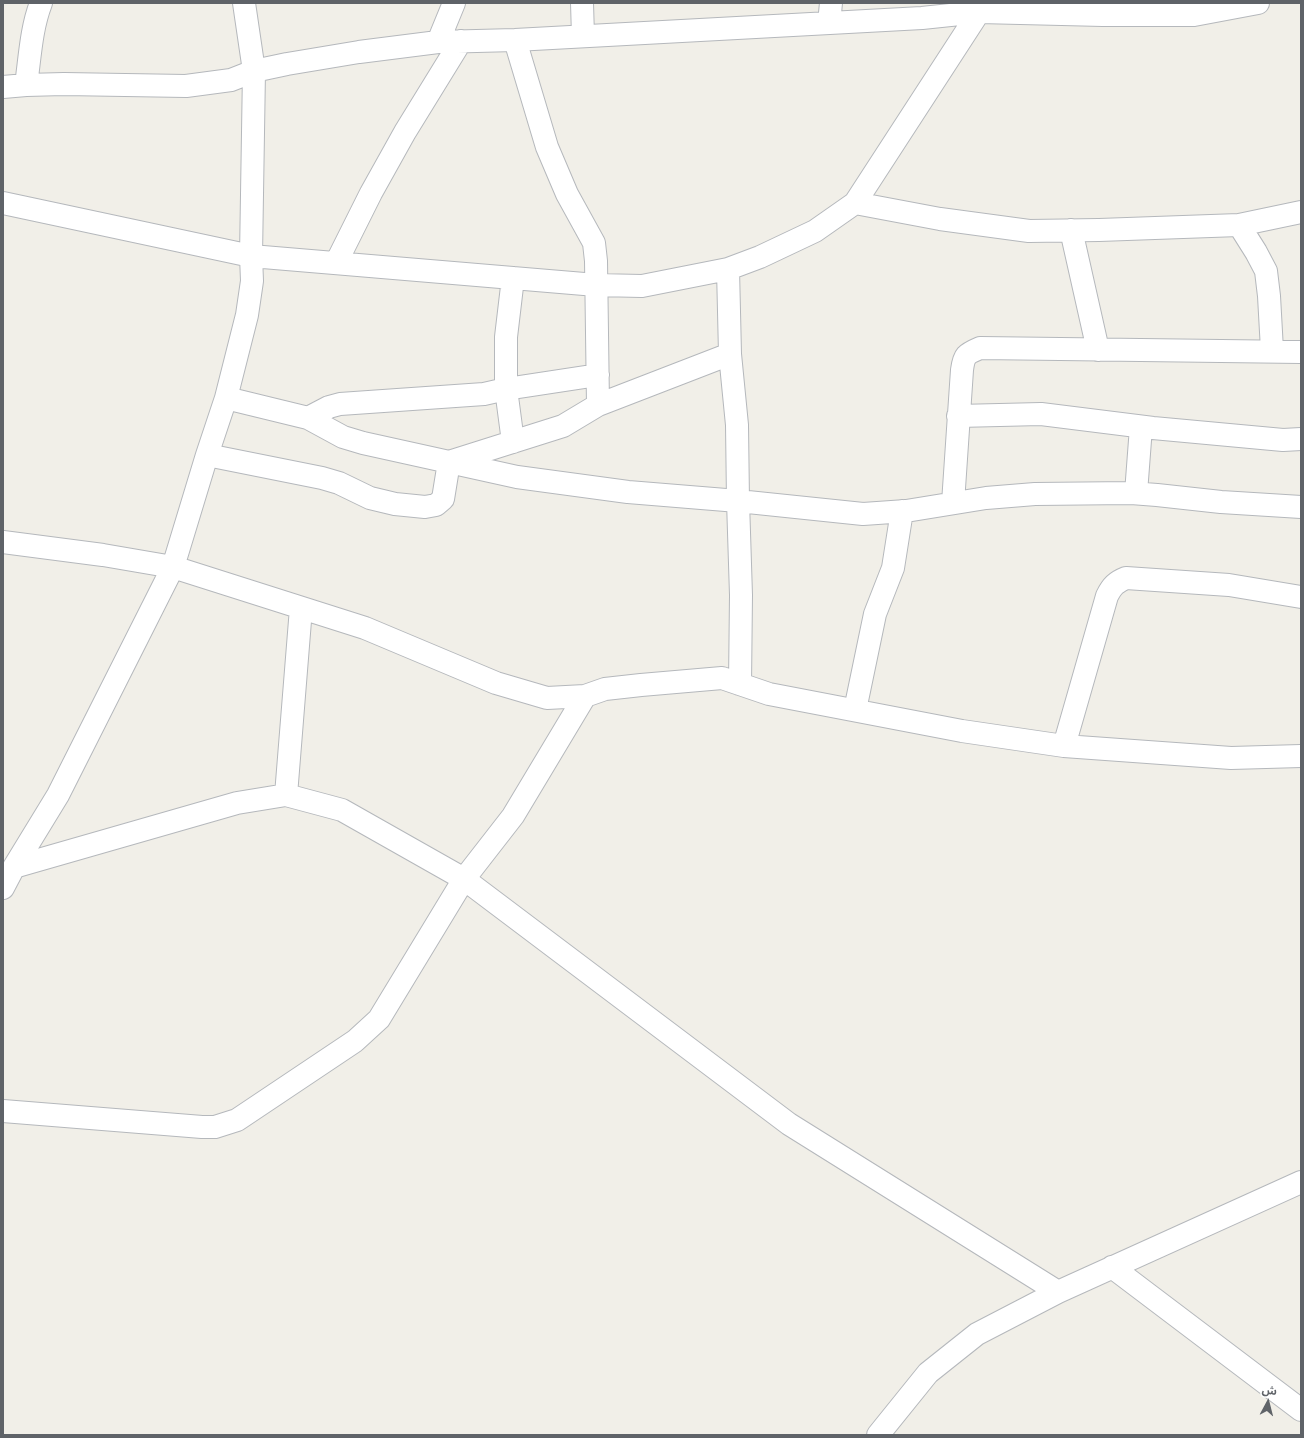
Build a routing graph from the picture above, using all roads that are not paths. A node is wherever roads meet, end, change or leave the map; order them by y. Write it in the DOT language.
graph roads {
  1 [pos="40,3"];
  2 [pos="244,3"];
  3 [pos="454,3"];
  4 [pos="582,3"];
  5 [pos="1258,3"];
  6 [pos="980,8"];
  7 [pos="830,13"];
  8 [pos="583,36"];
  9 [pos="515,40"];
  10 [pos="461,41"];
  11 [pos="438,42"];
  12 [pos="254,71"];
  13 [pos="26,85"];
  14 [pos="3,87"];
  15 [pos="3,203"];
  16 [pos="855,203"];
  17 [pos="1301,212"];
  18 [pos="1239,225"];
  19 [pos="1071,230"];
  20 [pos="251,256"];
  21 [pos="336,263"];
  22 [pos="728,270"];
  23 [pos="513,278"];
  24 [pos="596,286"];
  25 [pos="1098,350"];
  26 [pos="1272,350"];
  27 [pos="1301,352"];
  28 [pos="730,354"];
  29 [pos="598,375"];
  30 [pos="506,389"];
  31 [pos="226,398"];
  32 [pos="598,405"];
  33 [pos="958,416"];
  34 [pos="308,418"];
  35 [pos="1141,427"];
  36 [pos="1301,439"];
  37 [pos="513,442"];
  38 [pos="207,454"];
  39 [pos="449,462"];
  40 [pos="1136,494"];
  41 [pos="738,501"];
  42 [pos="953,503"];
  43 [pos="1301,507"];
  44 [pos="902,511"];
  45 [pos="3,542"];
  46 [pos="173,567"];
  47 [pos="1301,597"];
  48 [pos="301,608"];
  49 [pos="740,684"];
  50 [pos="585,696"];
  51 [pos="855,710"];
  52 [pos="1064,746"];
  53 [pos="1301,756"];
  54 [pos="286,795"];
  55 [pos="14,867"];
  56 [pos="464,879"];
  57 [pos="3,888"];
  58 [pos="3,1111"];
  59 [pos="1301,1182"];
  60 [pos="1112,1267"];
  61 [pos="1058,1292"];
  62 [pos="1301,1410"];
  63 [pos="878,1435"];
  1 -- 13 [label="street"];
  2 -- 12 [label="street"];
  3 -- 11 [label="street"];
  4 -- 8 [label="street"];
  5 -- 6 [label="street"];
  6 -- 7 [label="street"];
  6 -- 16 [label="street"];
  7 -- 8 [label="street"];
  8 -- 9 [label="street"];
  9 -- 10 [label="street"];
  9 -- 24 [label="street"];
  10 -- 11 [label="street"];
  10 -- 21 [label="street"];
  11 -- 12 [label="street"];
  12 -- 13 [label="street"];
  12 -- 20 [label="street"];
  13 -- 14 [label="street"];
  15 -- 20 [label="street"];
  16 -- 19 [label="street"];
  16 -- 22 [label="street"];
  17 -- 18 [label="street"];
  18 -- 19 [label="street"];
  18 -- 26 [label="street"];
  19 -- 25 [label="street"];
  20 -- 21 [label="street"];
  20 -- 31 [label="street"];
  21 -- 23 [label="street"];
  22 -- 24 [label="street"];
  22 -- 28 [label="street"];
  23 -- 24 [label="street"];
  23 -- 30 [label="street"];
  24 -- 29 [label="street"];
  25 -- 26 [label="street"];
  25 -- 33 [label="street"];
  26 -- 27 [label="street"];
  28 -- 32 [label="street"];
  28 -- 41 [label="street"];
  29 -- 30 [label="street"];
  29 -- 32 [label="street"];
  30 -- 34 [label="street"];
  30 -- 37 [label="street"];
  31 -- 34 [label="street"];
  31 -- 38 [label="street"];
  32 -- 37 [label="street"];
  33 -- 35 [label="street"];
  33 -- 42 [label="street"];
  34 -- 39 [label="street"];
  35 -- 36 [label="street"];
  35 -- 40 [label="street"];
  37 -- 39 [label="street"];
  38 -- 39 [label="street"];
  38 -- 46 [label="street"];
  39 -- 41 [label="street"];
  40 -- 42 [label="street"];
  40 -- 43 [label="street"];
  41 -- 44 [label="street"];
  41 -- 49 [label="street"];
  42 -- 44 [label="street"];
  44 -- 51 [label="street"];
  45 -- 46 [label="street"];
  46 -- 48 [label="street"];
  46 -- 55 [label="street"];
  47 -- 52 [label="street"];
  48 -- 50 [label="street"];
  48 -- 54 [label="street"];
  49 -- 50 [label="street"];
  49 -- 51 [label="street"];
  50 -- 56 [label="street"];
  51 -- 52 [label="street"];
  52 -- 53 [label="street"];
  54 -- 55 [label="street"];
  54 -- 56 [label="street"];
  55 -- 57 [label="street"];
  56 -- 58 [label="street"];
  56 -- 61 [label="street"];
  59 -- 60 [label="street"];
  60 -- 61 [label="street"];
  60 -- 62 [label="street"];
  61 -- 63 [label="street"];
}
